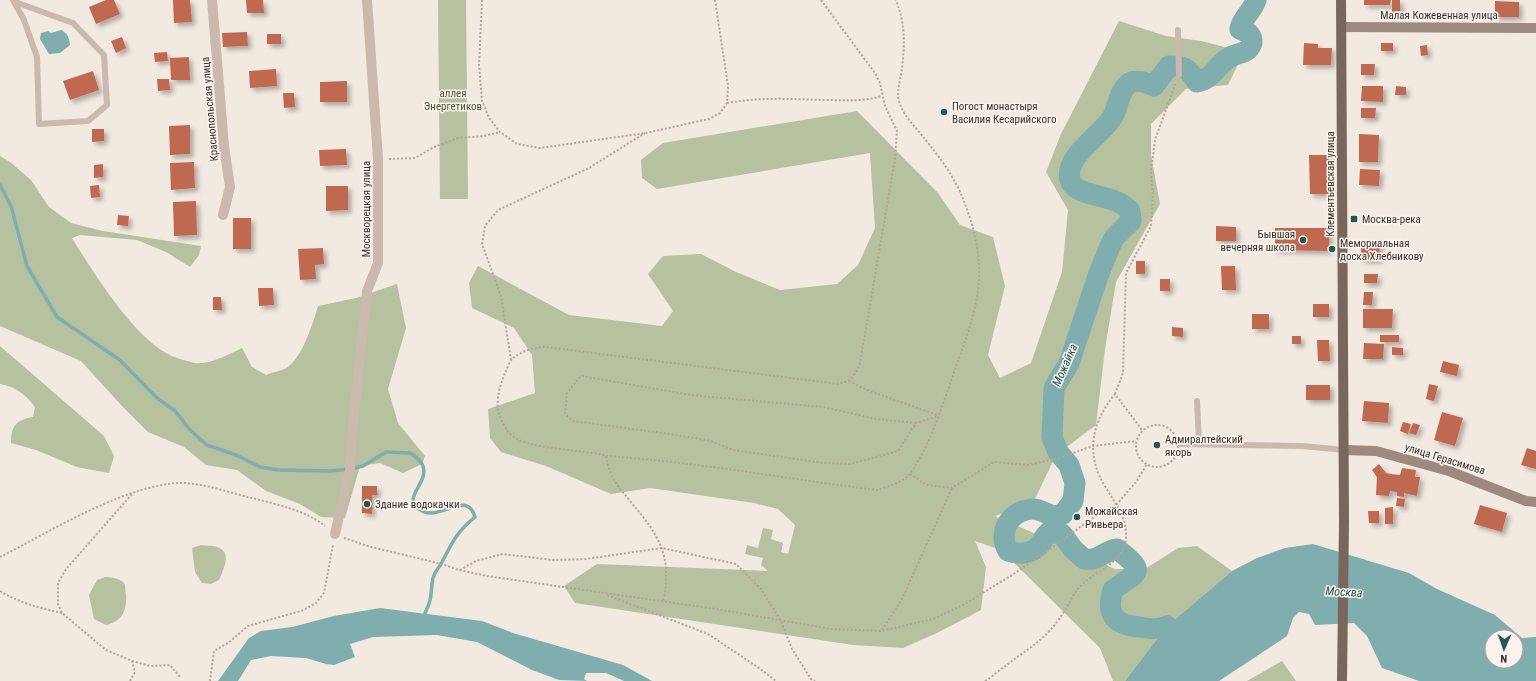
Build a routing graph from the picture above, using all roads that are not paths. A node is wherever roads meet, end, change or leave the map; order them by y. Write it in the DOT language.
graph roads {
  1 [pos="212,0"];
  2 [pos="368,0"];
  3 [pos="1342,0"];
  4 [pos="14,1"];
  5 [pos="1342,27"];
  6 [pos="1536,28"];
  7 [pos="1178,30"];
  8 [pos="1179,75"];
  9 [pos="223,215"];
  10 [pos="1197,401"];
  11 [pos="1180,444"];
  12 [pos="1199,444"];
  13 [pos="1344,450"];
  14 [pos="1536,502"];
  15 [pos="335,534"];
  16 [pos="1342,681"];
  1 -- 9 [label="street, Краснопольская улица"];
  2 -- 15 [label="street, Москворецкая улица"];
  3 -- 5 [label="main road, Клементьевская улица"];
  4 -- 4 [label="lane"];
  5 -- 6 [label="street, Малая Кожевенная улица"];
  5 -- 13 [label="main road, Клементьевская улица"];
  7 -- 8 [label="lane"];
  10 -- 12 [label="lane"];
  11 -- 12 [label="lane"];
  12 -- 13 [label="lane"];
  13 -- 14 [label="street, улица Герасимова"];
  13 -- 16 [label="main road, Клементьевская улица"];
}
